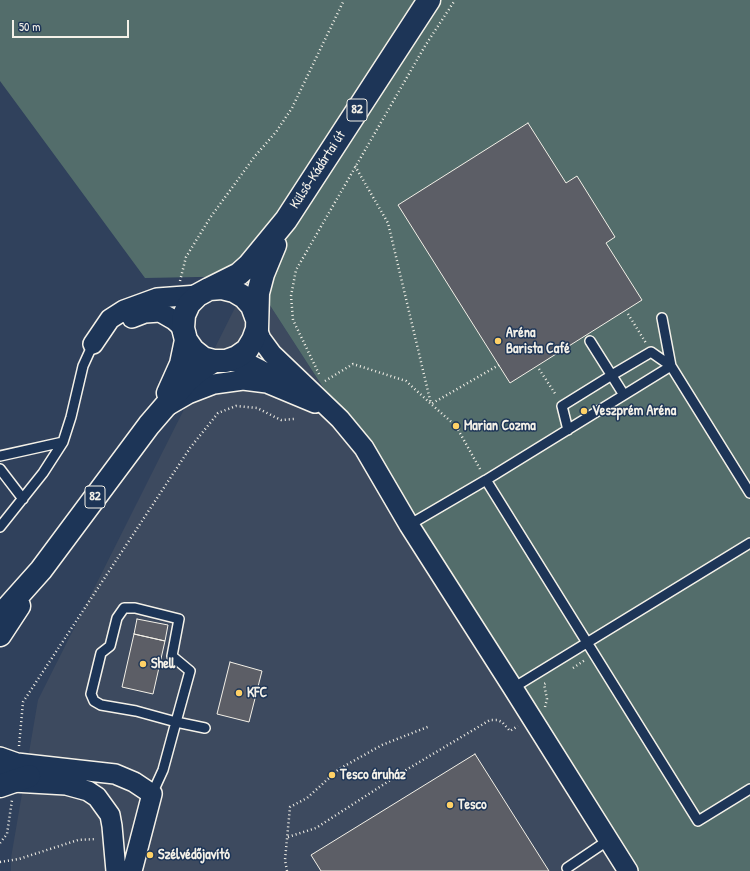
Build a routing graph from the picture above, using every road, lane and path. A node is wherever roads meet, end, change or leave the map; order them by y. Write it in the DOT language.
graph roads {
  1 [pos="344,0"];
  2 [pos="429,0"];
  3 [pos="455,0"];
  4 [pos="355,166"];
  5 [pos="286,220"];
  6 [pos="204,292"];
  7 [pos="176,296"];
  8 [pos="628,314"];
  9 [pos="662,318"];
  10 [pos="256,323"];
  11 [pos="184,334"];
  12 [pos="590,341"];
  13 [pos="93,344"];
  14 [pos="651,352"];
  15 [pos="220,361"];
  16 [pos="499,365"];
  17 [pos="671,366"];
  18 [pos="539,368"];
  19 [pos="612,375"];
  20 [pos="624,395"];
  21 [pos="431,404"];
  22 [pos="320,405"];
  23 [pos="562,406"];
  24 [pos="294,419"];
  25 [pos="340,419"];
  26 [pos="154,420"];
  27 [pos="568,430"];
  28 [pos="63,442"];
  29 [pos="0,456"];
  30 [pos="0,469"];
  31 [pos="486,480"];
  32 [pos="750,494"];
  33 [pos="22,499"];
  34 [pos="409,525"];
  35 [pos="0,527"];
  36 [pos="750,543"];
  37 [pos="41,570"];
  38 [pos="0,616"];
  39 [pos="0,635"];
  40 [pos="588,643"];
  41 [pos="595,655"];
  42 [pos="570,670"];
  43 [pos="551,681"];
  44 [pos="513,688"];
  45 [pos="530,716"];
  46 [pos="176,722"];
  47 [pos="430,726"];
  48 [pos="204,728"];
  49 [pos="0,748"];
  50 [pos="10,773"];
  51 [pos="750,789"];
  52 [pos="152,794"];
  53 [pos="288,837"];
  54 [pos="114,838"];
  55 [pos="607,841"];
  56 [pos="0,843"];
  57 [pos="0,862"];
  58 [pos="567,868"];
  59 [pos="116,871"];
  60 [pos="132,871"];
  61 [pos="286,871"];
  62 [pos="628,871"];
  1 -- 7 [label="path"];
  2 -- 5 [label="main road, Külső-Kádártai út / 82"];
  3 -- 4 [label="path"];
  4 -- 21 [label="path"];
  4 -- 21 [label="path"];
  5 -- 6 [label="main road, Külső-Kádártai út / 82"];
  5 -- 10 [label="main road, Külső-Kádártai út / 82"];
  6 -- 7 [label="street"];
  6 -- 10 [label="main road"];
  6 -- 11 [label="main road, Külső-Kádártai út / 82"];
  7 -- 13 [label="street"];
  8 -- 14 [label="path"];
  9 -- 17 [label="lane"];
  10 -- 15 [label="main road, Külső-Kádártai út / 82"];
  10 -- 25 [label="street"];
  11 -- 13 [label="street"];
  11 -- 15 [label="main road"];
  11 -- 26 [label="main road, Külső-Kádártai út / 82"];
  12 -- 19 [label="lane"];
  13 -- 28 [label="lane"];
  14 -- 17 [label="lane"];
  14 -- 19 [label="lane"];
  15 -- 22 [label="street"];
  15 -- 26 [label="main road, Külső-Kádártai út / 82"];
  16 -- 21 [label="path"];
  17 -- 20 [label="lane"];
  17 -- 32 [label="lane"];
  18 -- 23 [label="path"];
  19 -- 20 [label="lane"];
  19 -- 23 [label="lane"];
  20 -- 27 [label="lane"];
  21 -- 31 [label="path"];
  22 -- 25 [label="street"];
  22 -- 26 [label="street"];
  23 -- 27 [label="lane"];
  24 -- 50 [label="path"];
  25 -- 34 [label="street"];
  26 -- 37 [label="main road, Külső-Kádártai út / 82"];
  27 -- 31 [label="lane"];
  28 -- 29 [label="lane"];
  28 -- 33 [label="lane"];
  30 -- 33 [label="lane"];
  31 -- 34 [label="lane"];
  31 -- 40 [label="lane"];
  33 -- 35 [label="lane"];
  34 -- 44 [label="street"];
  36 -- 40 [label="lane"];
  37 -- 38 [label="main road, 82"];
  37 -- 39 [label="main road, 82"];
  40 -- 41 [label="lane"];
  40 -- 44 [label="lane"];
  41 -- 42 [label="path"];
  41 -- 51 [label="lane"];
  43 -- 45 [label="path"];
  44 -- 45 [label="street"];
  45 -- 53 [label="path"];
  45 -- 55 [label="street"];
  46 -- 46 [label="lane"];
  46 -- 48 [label="lane"];
  46 -- 52 [label="lane"];
  47 -- 53 [label="path"];
  49 -- 50 [label="street"];
  50 -- 52 [label="street"];
  50 -- 54 [label="street"];
  50 -- 56 [label="path"];
  52 -- 60 [label="street"];
  53 -- 61 [label="path"];
  54 -- 57 [label="path"];
  54 -- 59 [label="street"];
  55 -- 58 [label="lane"];
  55 -- 62 [label="street"];
}
